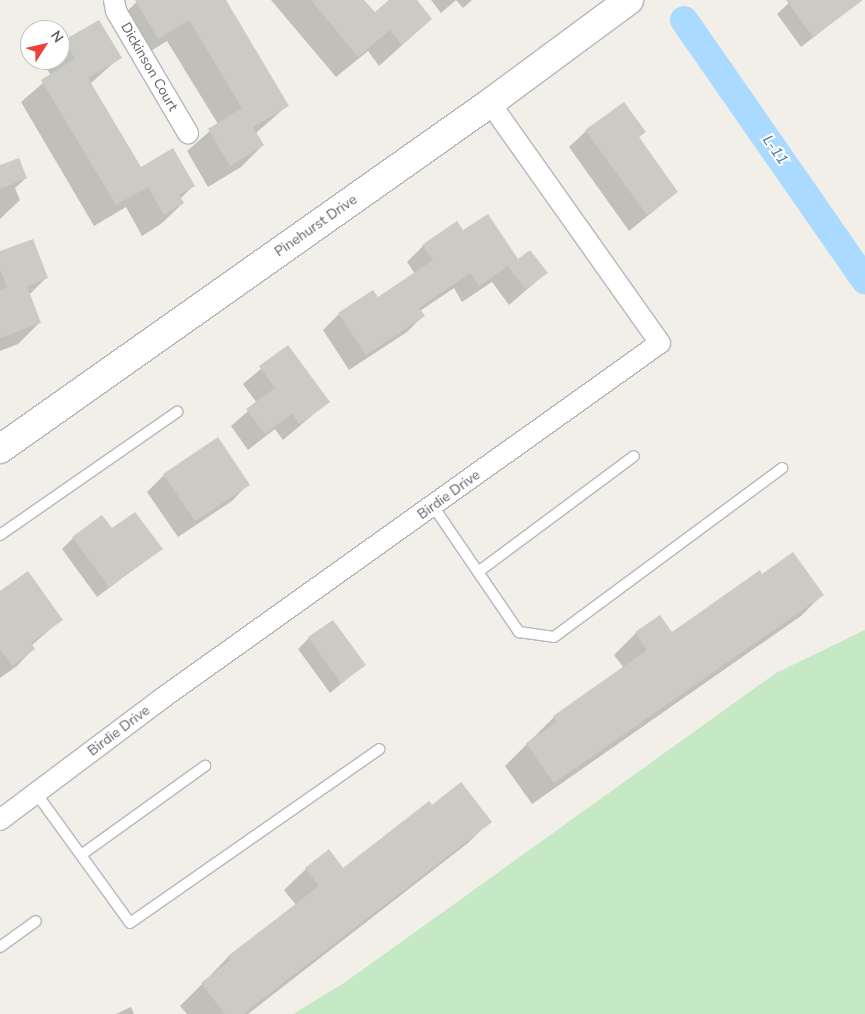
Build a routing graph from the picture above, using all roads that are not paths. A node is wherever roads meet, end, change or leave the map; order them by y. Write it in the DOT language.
graph roads {
  1 [pos="114,0"];
  2 [pos="629,0"];
  3 [pos="490,103"];
  4 [pos="188,132"];
  5 [pos="177,412"];
  6 [pos="0,449"];
  7 [pos="634,456"];
  8 [pos="782,468"];
  9 [pos="433,506"];
  10 [pos="0,535"];
  11 [pos="478,572"];
  12 [pos="379,749"];
  13 [pos="205,766"];
  14 [pos="36,793"];
  15 [pos="0,820"];
  16 [pos="81,855"];
  17 [pos="36,921"];
  18 [pos="0,947"];
  1 -- 4 [label="street, Dickinson Court"];
  2 -- 3 [label="street, Pinehurst Drive"];
  3 -- 6 [label="street, Pinehurst Drive"];
  3 -- 9 [label="street, Birdie Drive"];
  5 -- 10 [label="lane"];
  7 -- 11 [label="lane"];
  8 -- 11 [label="lane"];
  9 -- 11 [label="lane"];
  9 -- 14 [label="street, Birdie Drive"];
  12 -- 16 [label="lane"];
  13 -- 16 [label="lane"];
  14 -- 15 [label="street, Birdie Drive"];
  14 -- 16 [label="lane"];
  17 -- 18 [label="lane"];
}
